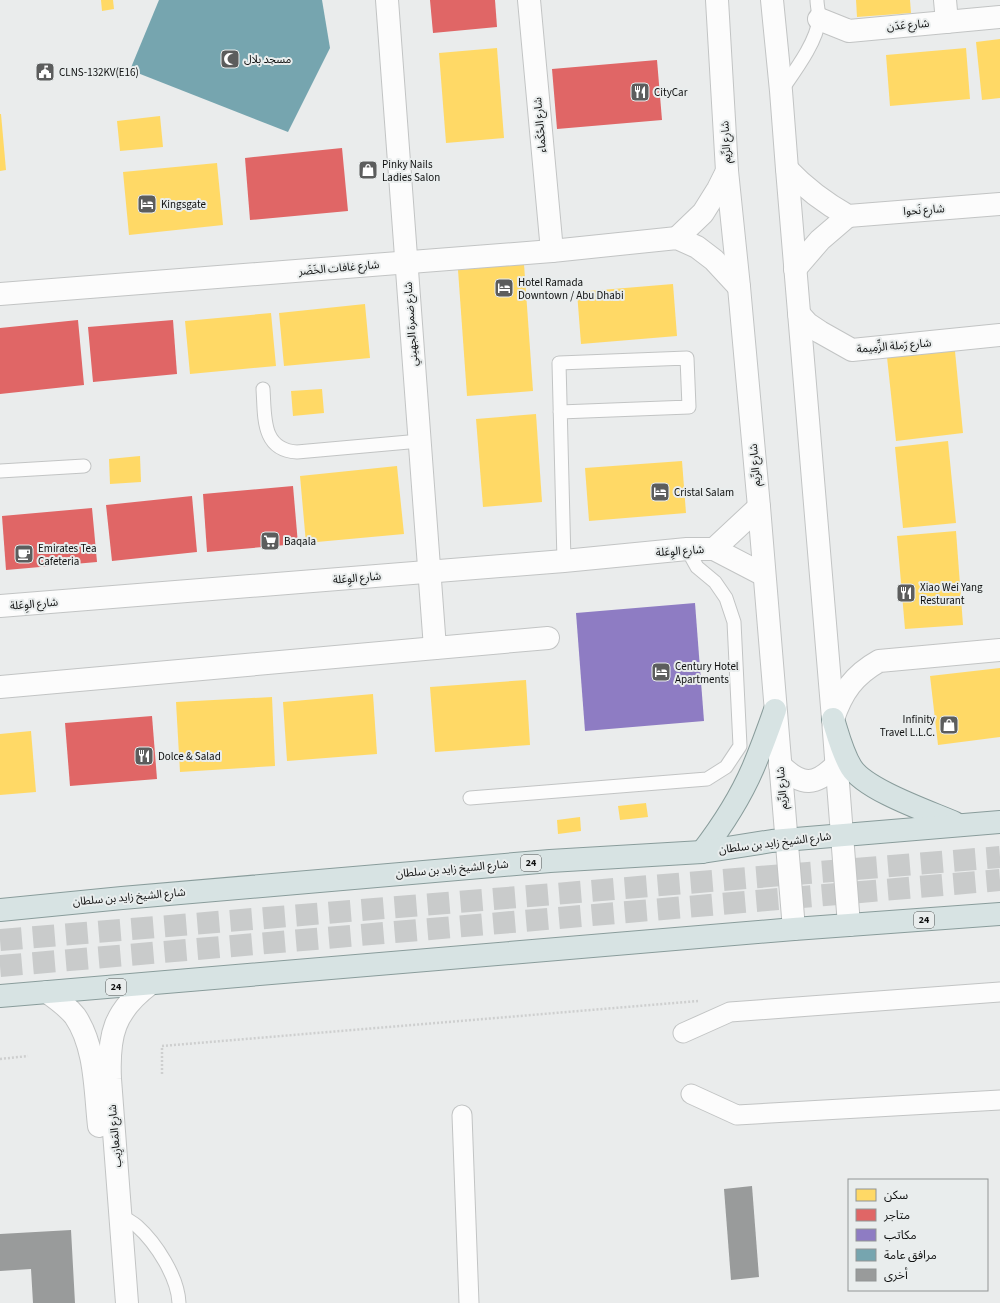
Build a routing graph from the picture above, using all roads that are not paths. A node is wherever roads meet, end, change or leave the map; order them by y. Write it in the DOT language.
graph roads {
  1 [pos="387,0"];
  2 [pos="529,0"];
  3 [pos="717,0"];
  4 [pos="772,0"];
  5 [pos="945,0"];
  6 [pos="818,9"];
  7 [pos="1000,17"];
  8 [pos="947,22"];
  9 [pos="781,90"];
  10 [pos="786,170"];
  11 [pos="727,171"];
  12 [pos="1000,204"];
  13 [pos="848,216"];
  14 [pos="677,238"];
  15 [pos="552,251"];
  16 [pos="407,262"];
  17 [pos="795,268"];
  18 [pos="739,287"];
  19 [pos="0,294"];
  20 [pos="799,314"];
  21 [pos="1000,335"];
  22 [pos="263,389"];
  23 [pos="560,412"];
  24 [pos="420,441"];
  25 [pos="84,466"];
  26 [pos="0,471"];
  27 [pos="759,507"];
  28 [pos="687,549"];
  29 [pos="714,549"];
  30 [pos="564,561"];
  31 [pos="430,572"];
  32 [pos="764,575"];
  33 [pos="0,606"];
  34 [pos="548,638"];
  35 [pos="436,648"];
  36 [pos="1000,650"];
  37 [pos="0,687"];
  38 [pos="775,710"];
  39 [pos="833,719"];
  40 [pos="837,764"];
  41 [pos="780,765"];
  42 [pos="470,798"];
  43 [pos="1000,822"];
  44 [pos="958,824"];
  45 [pos="842,835"];
  46 [pos="786,840"];
  47 [pos="702,852"];
  48 [pos="0,910"];
  49 [pos="1000,914"];
  50 [pos="849,925"];
  51 [pos="794,930"];
  52 [pos="150,984"];
  53 [pos="47,992"];
  54 [pos="1000,992"];
  55 [pos="0,996"];
  56 [pos="683,1033"];
  57 [pos="691,1094"];
  58 [pos="1000,1100"];
  59 [pos="462,1114"];
  60 [pos="101,1144"];
  61 [pos="121,1215"];
  62 [pos="127,1303"];
  63 [pos="179,1303"];
  64 [pos="469,1303"];
  1 -- 16 [label="street, شارع ضمرة الجهيني"];
  2 -- 15 [label="street, شارع الحُكَماء"];
  3 -- 11 [label="street, شارع الرِّيم"];
  4 -- 9 [label="street"];
  5 -- 8 [label="street"];
  6 -- 8 [label="street, شارع عَدَن"];
  6 -- 9 [label="lane"];
  7 -- 8 [label="street, شارع عَدَن"];
  9 -- 10 [label="street"];
  10 -- 13 [label="street"];
  10 -- 17 [label="street"];
  11 -- 14 [label="street"];
  11 -- 18 [label="street, شارع الرِّيم"];
  12 -- 13 [label="street, شارع نَحوا"];
  13 -- 17 [label="street"];
  14 -- 15 [label="street, شارع غافات الخَضَر"];
  14 -- 18 [label="street"];
  15 -- 16 [label="street, شارع غافات الخَضَر"];
  16 -- 19 [label="street, شارع غافات الخَضَر"];
  16 -- 24 [label="street, شارع ضمرة الجهيني"];
  17 -- 20 [label="street"];
  18 -- 27 [label="street, شارع الرِّيم"];
  20 -- 21 [label="street, شارع رَملة الزِّمِيمة"];
  20 -- 39 [label="street"];
  22 -- 24 [label="lane"];
  23 -- 23 [label="lane"];
  23 -- 30 [label="lane"];
  24 -- 31 [label="street, شارع ضمرة الجهيني"];
  25 -- 26 [label="lane"];
  27 -- 29 [label="street, شارع الوِعَلة"];
  27 -- 32 [label="street, شارع الرِّيم"];
  28 -- 29 [label="street, شارع الوِعَلة"];
  28 -- 30 [label="street, شارع الوِعَلة"];
  28 -- 42 [label="lane"];
  29 -- 32 [label="street, شارع الوِعَلة"];
  30 -- 31 [label="street, شارع الوِعَلة"];
  31 -- 33 [label="street, شارع الوِعَلة"];
  31 -- 35 [label="street, شارع ضمرة الجهيني"];
  32 -- 38 [label="street, شارع الرِّيم"];
  34 -- 35 [label="street"];
  35 -- 37 [label="street"];
  36 -- 39 [label="street"];
  38 -- 41 [label="street, شارع الرِّيم"];
  38 -- 47 [label="main road"];
  39 -- 40 [label="street"];
  39 -- 44 [label="main road"];
  40 -- 41 [label="street"];
  40 -- 45 [label="street"];
  41 -- 46 [label="street, شارع الرِّيم"];
  43 -- 44 [label="main road, شارع الشيخ زايد بن سلطان / 24"];
  44 -- 45 [label="main road, شارع الشيخ زايد بن سلطان / 24"];
  45 -- 46 [label="main road, شارع الشيخ زايد بن سلطان / 24"];
  45 -- 50 [label="street"];
  46 -- 47 [label="main road, شارع الشيخ زايد بن سلطان / 24"];
  46 -- 51 [label="street, شارع الرِّيم"];
  47 -- 48 [label="main road, شارع الشيخ زايد بن سلطان / 24"];
  49 -- 50 [label="main road, 24"];
  50 -- 51 [label="main road, 24"];
  51 -- 52 [label="main road, 24"];
  52 -- 53 [label="main road, 24"];
  52 -- 61 [label="street, شارع المَعازِيب"];
  53 -- 55 [label="main road, 24"];
  53 -- 60 [label="street, شارع المَعازِيب"];
  54 -- 56 [label="street"];
  57 -- 58 [label="street"];
  59 -- 64 [label="street"];
  61 -- 62 [label="street, شارع المَعازِيب"];
  61 -- 63 [label="lane"];
}
